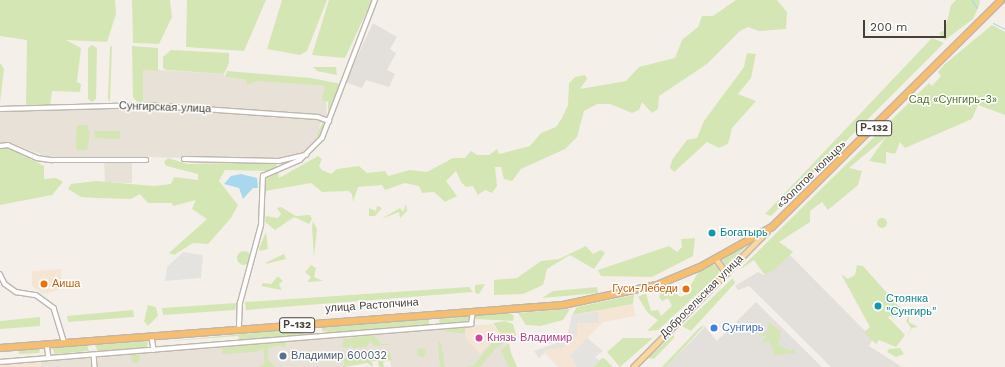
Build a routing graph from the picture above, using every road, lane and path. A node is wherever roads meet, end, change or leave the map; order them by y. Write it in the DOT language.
graph roads {
  1 [pos="375,0"];
  2 [pos="996,0"];
  3 [pos="1001,0"];
  4 [pos="0,109"];
  5 [pos="329,121"];
  6 [pos="0,146"];
  7 [pos="306,155"];
  8 [pos="184,159"];
  9 [pos="146,160"];
  10 [pos="809,187"];
  11 [pos="772,226"];
  12 [pos="743,243"];
  13 [pos="748,250"];
  14 [pos="715,258"];
  15 [pos="726,273"];
  16 [pos="0,274"];
  17 [pos="473,312"];
  18 [pos="239,326"];
  19 [pos="152,337"];
  20 [pos="64,340"];
  21 [pos="47,344"];
  22 [pos="0,345"];
  23 [pos="0,348"];
  24 [pos="154,350"];
  25 [pos="94,355"];
  26 [pos="49,358"];
  27 [pos="0,362"];
  28 [pos="95,367"];
  29 [pos="633,367"];
  1 -- 5 [label="street"];
  2 -- 10 [label="highway, «Золотое кольцо» / Р-132"];
  3 -- 11 [label="highway, «Золотое кольцо» / Р-132"];
  4 -- 5 [label="street, Сунгирская улица"];
  5 -- 7 [label="street"];
  6 -- 9 [label="street"];
  7 -- 8 [label="street"];
  7 -- 18 [label="street"];
  10 -- 12 [label="highway, улица Растопчина / Р-132"];
  11 -- 12 [label="highway, улица Растопчина / Р-132"];
  11 -- 13 [label="main road, Добросельская улица"];
  12 -- 13 [label="main road"];
  12 -- 14 [label="highway, улица Растопчина / Р-132"];
  13 -- 15 [label="main road, Добросельская улица"];
  14 -- 15 [label="main road"];
  14 -- 17 [label="highway, улица Растопчина / Р-132"];
  14 -- 18 [label="highway, улица Растопчина / Р-132"];
  15 -- 29 [label="main road, Добросельская улица"];
  16 -- 20 [label="street"];
  17 -- 19 [label="highway, улица Растопчина / Р-132"];
  17 -- 24 [label="street"];
  18 -- 20 [label="highway, улица Растопчина / Р-132"];
  19 -- 21 [label="highway, улица Растопчина / Р-132"];
  19 -- 24 [label="street"];
  20 -- 22 [label="highway, улица Растопчина / Р-132"];
  21 -- 23 [label="highway, улица Растопчина / Р-132"];
  21 -- 26 [label="street"];
  24 -- 25 [label="street"];
  25 -- 26 [label="street"];
  25 -- 28 [label="street"];
  26 -- 27 [label="street"];
}
